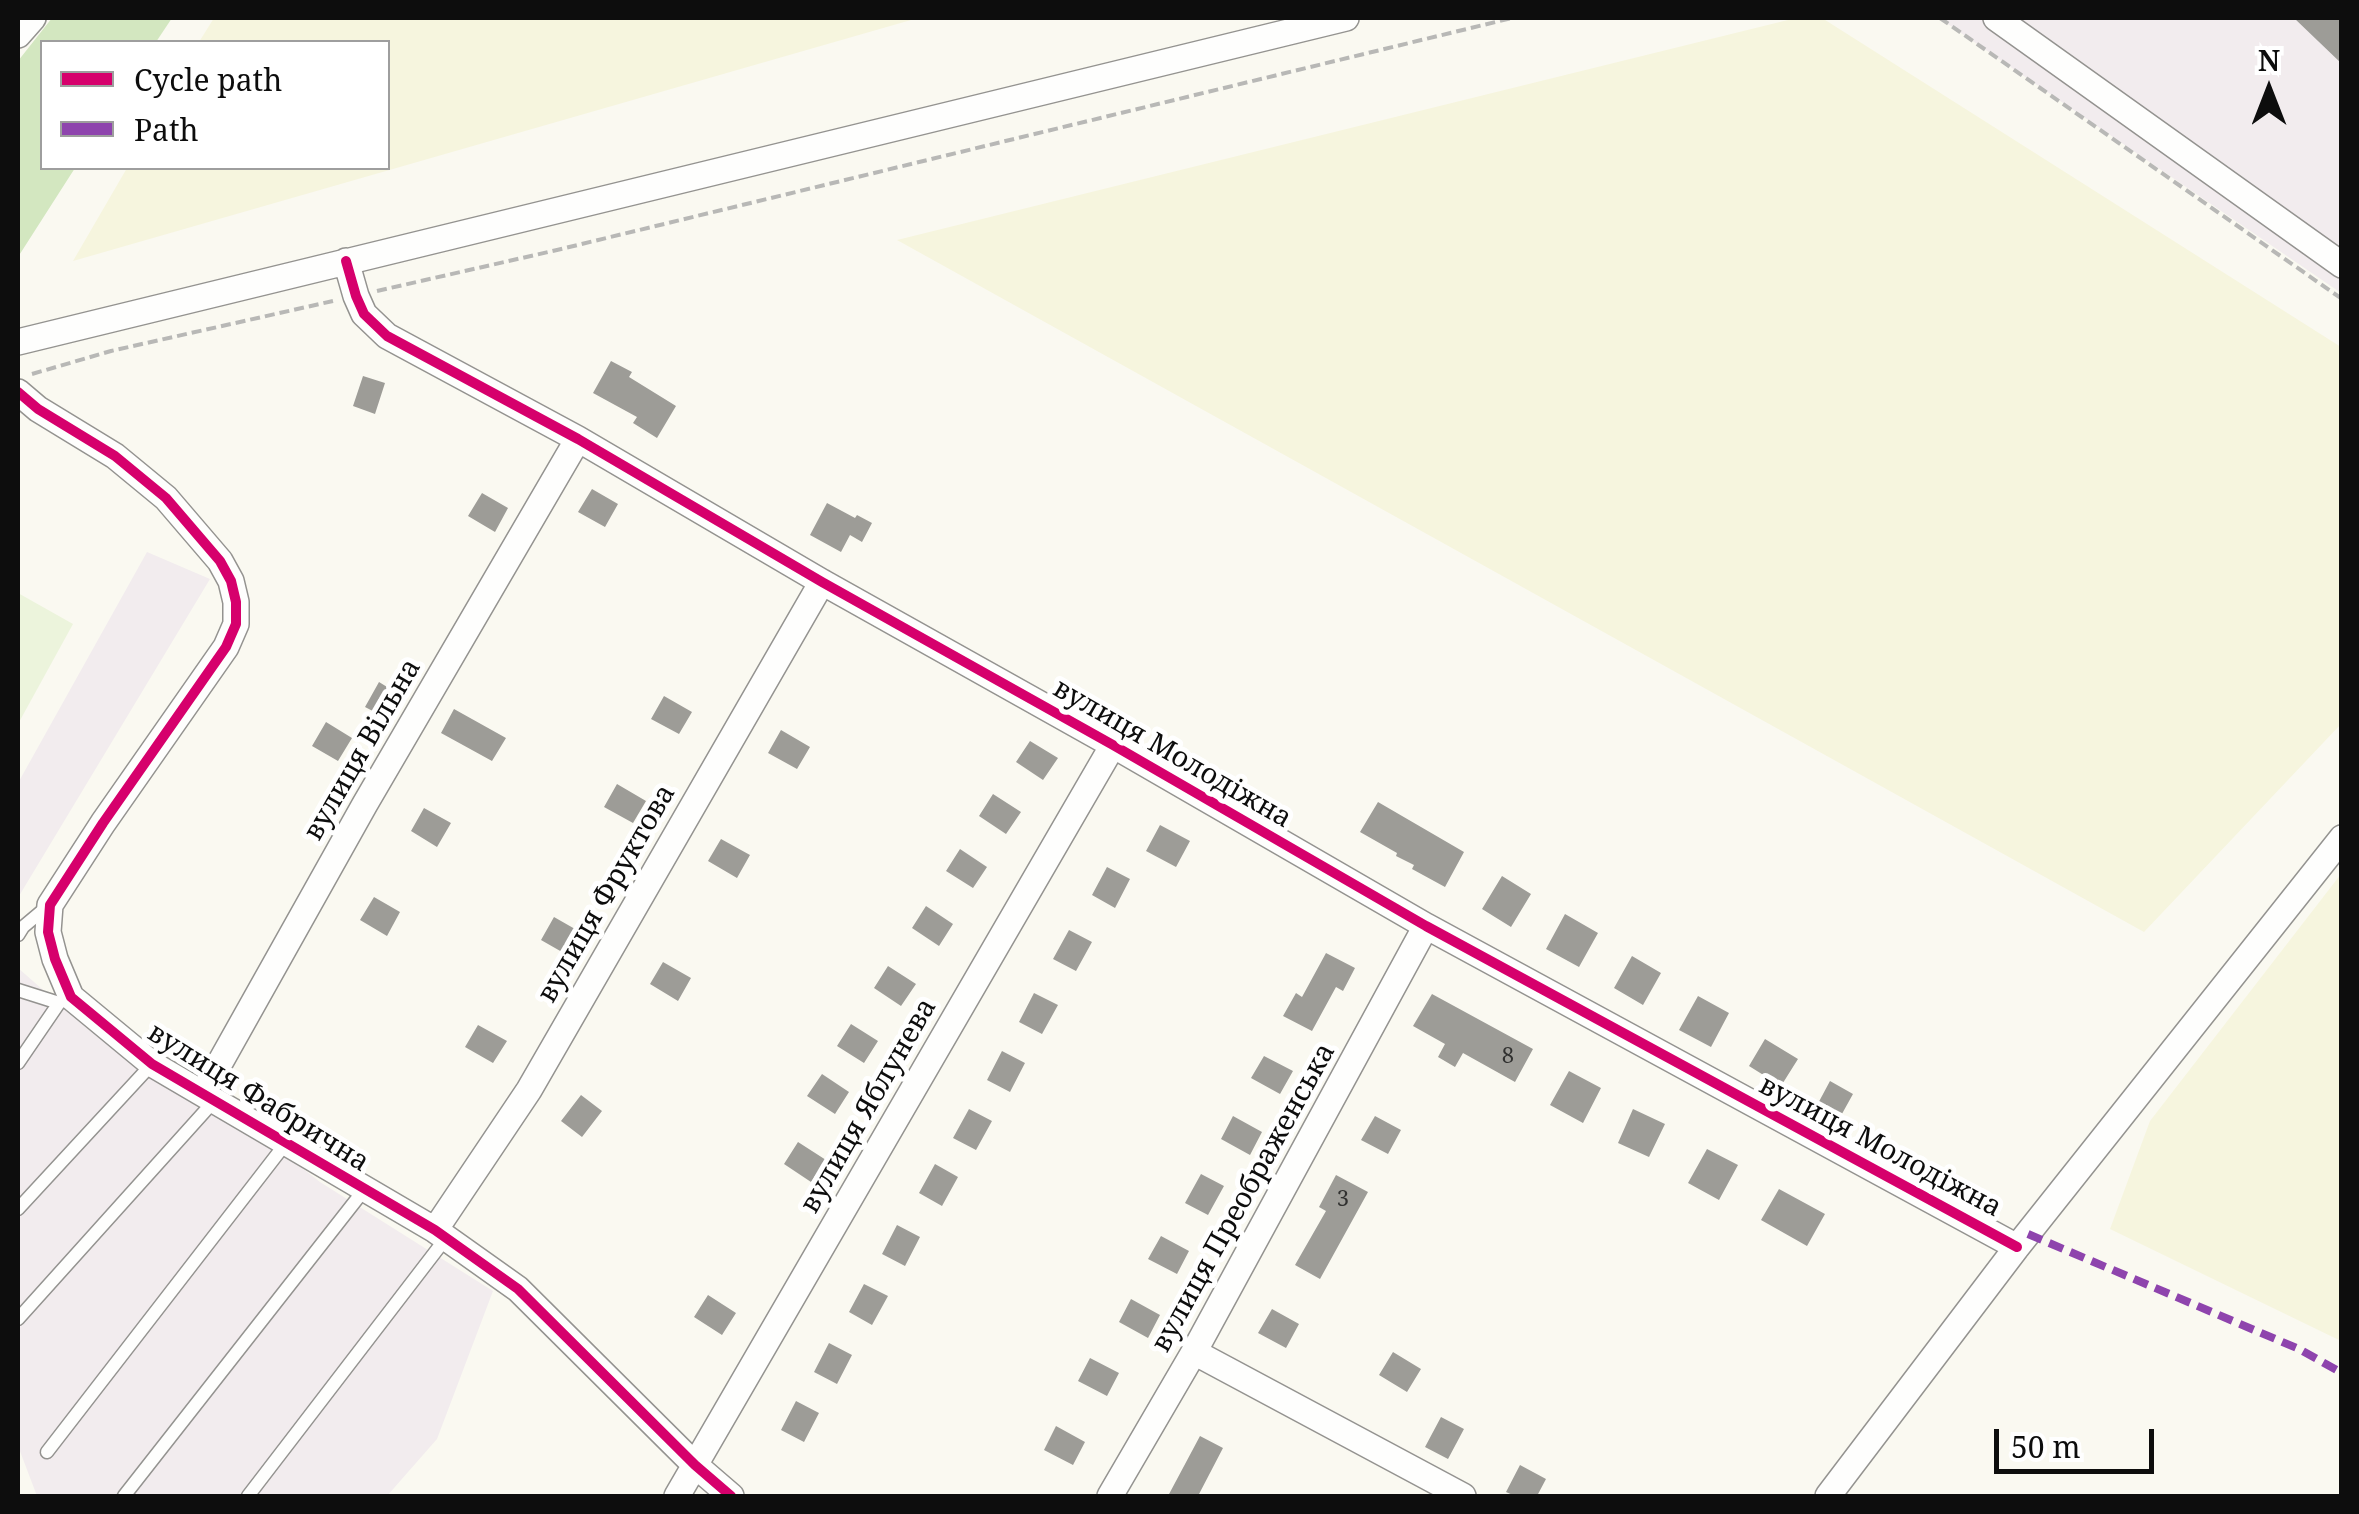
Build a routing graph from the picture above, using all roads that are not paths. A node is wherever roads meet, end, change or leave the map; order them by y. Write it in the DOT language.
graph roads {
  1 [pos="33,18"];
  2 [pos="1346,18"];
  3 [pos="1996,18"];
  4 [pos="18,35"];
  5 [pos="346,260"];
  6 [pos="2342,264"];
  7 [pos="18,342"];
  8 [pos="18,392"];
  9 [pos="578,439"];
  10 [pos="822,582"];
  11 [pos="1113,746"];
  12 [pos="2342,838"];
  13 [pos="50,905"];
  14 [pos="1426,926"];
  15 [pos="18,935"];
  16 [pos="18,990"];
  17 [pos="65,1000"];
  18 [pos="18,1063"];
  19 [pos="152,1064"];
  20 [pos="209,1096"];
  21 [pos="286,1143"];
  22 [pos="364,1190"];
  23 [pos="18,1209"];
  24 [pos="441,1234"];
  25 [pos="2017,1246"];
  26 [pos="18,1319"];
  27 [pos="1194,1352"];
  28 [pos="47,1452"];
  29 [pos="695,1464"];
  30 [pos="124,1496"];
  31 [pos="248,1496"];
  32 [pos="676,1496"];
  33 [pos="731,1496"];
  34 [pos="1110,1496"];
  35 [pos="1463,1496"];
  36 [pos="1828,1496"];
  1 -- 4 [label="street"];
  2 -- 5 [label="street"];
  3 -- 6 [label="street"];
  5 -- 7 [label="street"];
  5 -- 9 [label="street, вулиця Молодіжна"];
  8 -- 13 [label="street"];
  9 -- 10 [label="street, вулиця Молодіжна"];
  9 -- 20 [label="street, вулиця Вільна"];
  10 -- 11 [label="street, вулиця Молодіжна"];
  10 -- 24 [label="street, вулиця Фруктова"];
  11 -- 14 [label="street, вулиця Молодіжна"];
  11 -- 29 [label="street, вулиця Яблунева"];
  12 -- 25 [label="street"];
  13 -- 15 [label="lane"];
  13 -- 17 [label="street, вулиця Фабрична"];
  14 -- 25 [label="street, вулиця Молодіжна"];
  14 -- 27 [label="street, вулиця Преображенська"];
  16 -- 17 [label="lane"];
  17 -- 18 [label="lane"];
  17 -- 19 [label="street, вулиця Фабрична"];
  19 -- 20 [label="street, вулиця Фабрична"];
  19 -- 23 [label="lane"];
  20 -- 21 [label="street, вулиця Фабрична"];
  20 -- 26 [label="lane"];
  21 -- 22 [label="street, вулиця Фабрична"];
  21 -- 28 [label="lane"];
  22 -- 24 [label="street, вулиця Фабрична"];
  22 -- 30 [label="lane"];
  24 -- 29 [label="street, вулиця Фабрична"];
  24 -- 31 [label="lane"];
  25 -- 36 [label="street"];
  27 -- 34 [label="street, вулиця Преображенська"];
  27 -- 35 [label="street"];
  29 -- 32 [label="street, вулиця Яблунева"];
  29 -- 33 [label="street, вулиця Фабрична"];
}
